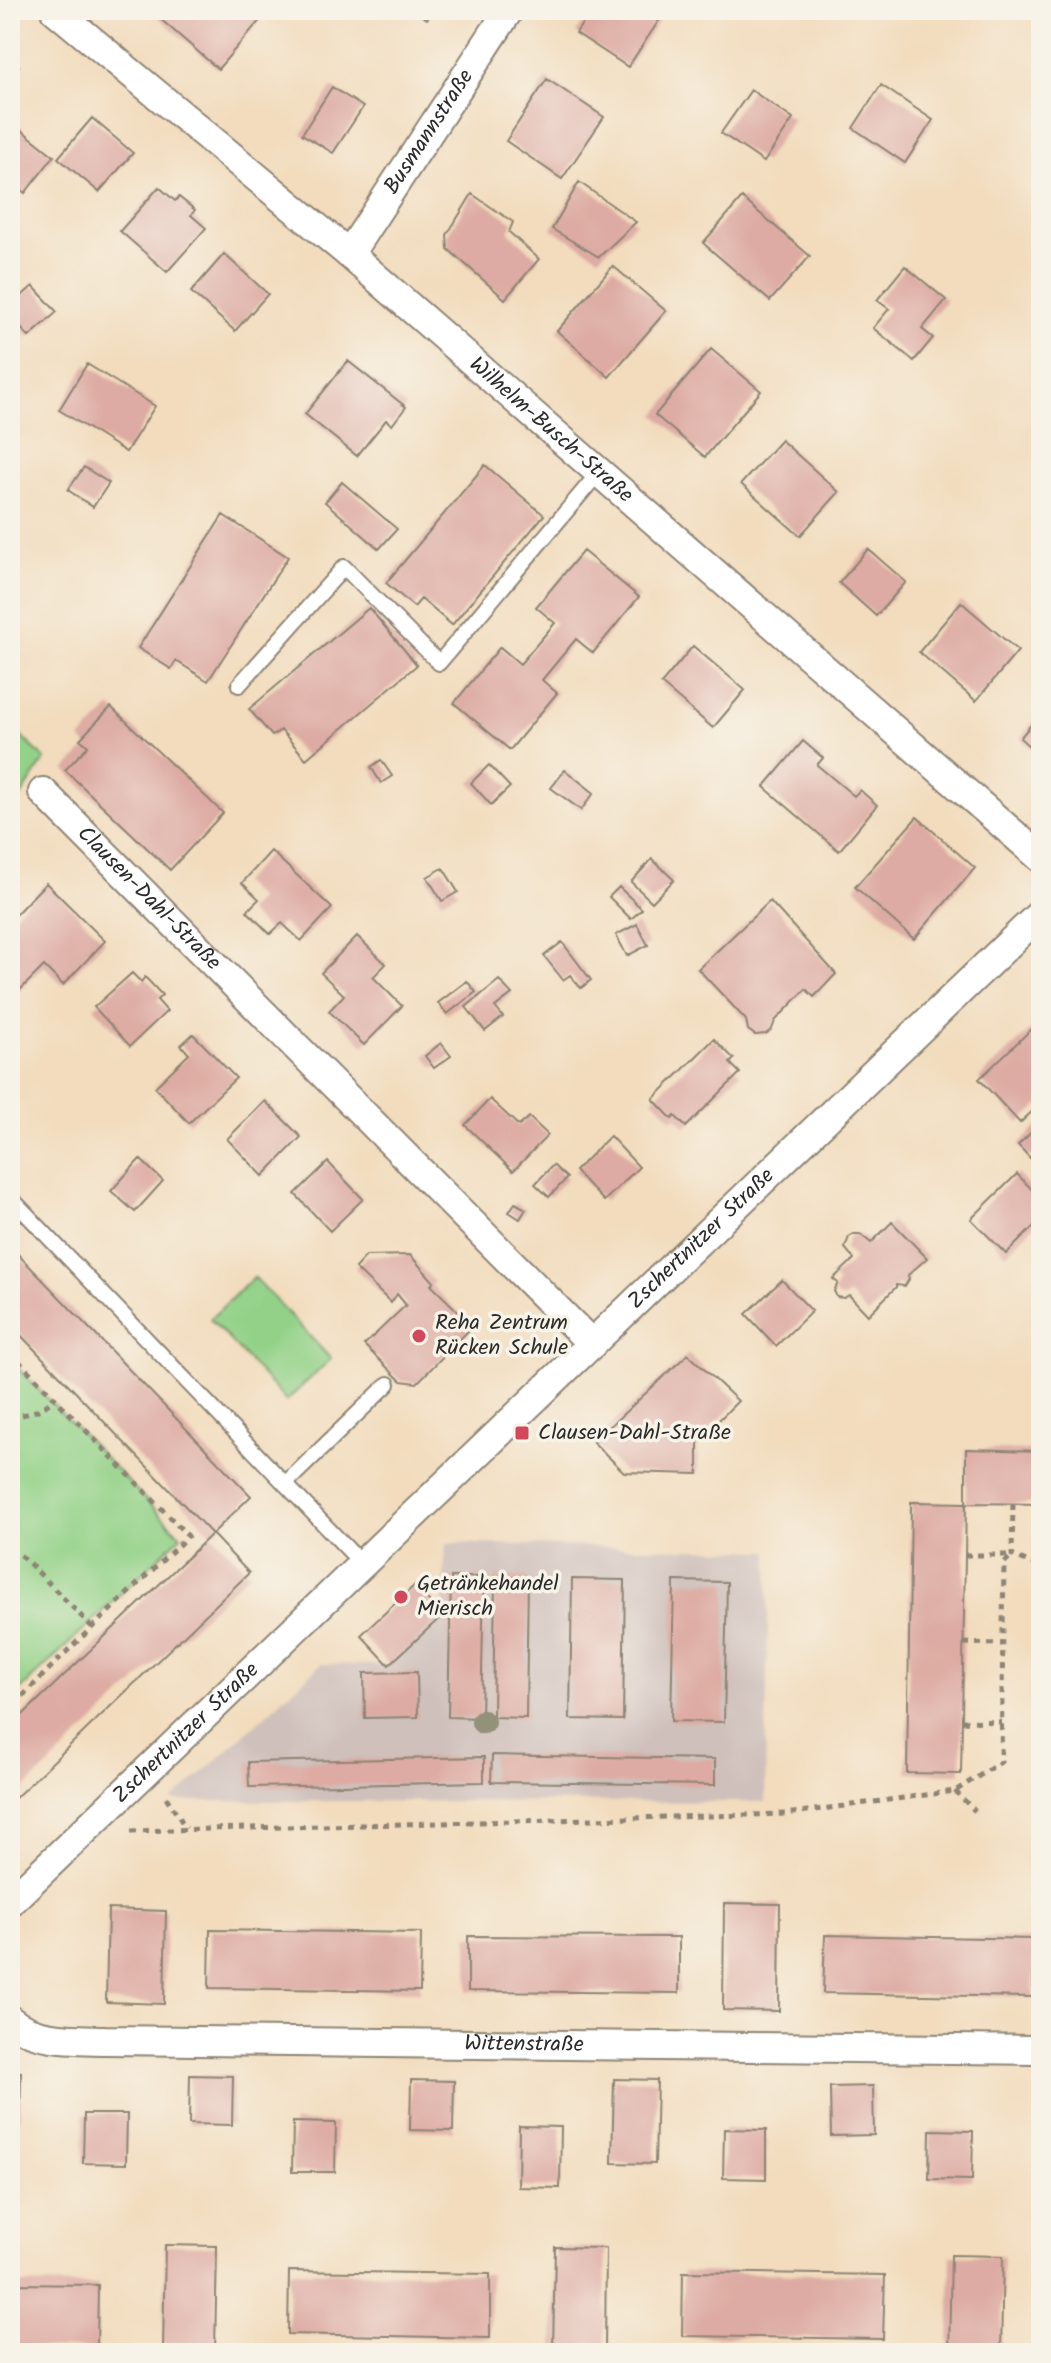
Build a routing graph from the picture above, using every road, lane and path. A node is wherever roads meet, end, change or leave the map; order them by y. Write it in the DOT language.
graph roads {
  1 [pos="55,10"];
  2 [pos="509,10"];
  3 [pos="349,254"];
  4 [pos="600,471"];
  5 [pos="239,685"];
  6 [pos="43,792"];
  7 [pos="1041,858"];
  8 [pos="1041,913"];
  9 [pos="10,1197"];
  10 [pos="592,1344"];
  11 [pos="10,1352"];
  12 [pos="388,1384"];
  13 [pos="55,1399"];
  14 [pos="10,1416"];
  15 [pos="285,1484"];
  16 [pos="1013,1504"];
  17 [pos="10,1549"];
  18 [pos="965,1555"];
  19 [pos="1012,1555"];
  20 [pos="362,1564"];
  21 [pos="1041,1567"];
  22 [pos="92,1627"];
  23 [pos="964,1643"];
  24 [pos="1003,1644"];
  25 [pos="10,1709"];
  26 [pos="962,1721"];
  27 [pos="1001,1722"];
  28 [pos="955,1791"];
  29 [pos="975,1811"];
  30 [pos="82,1833"];
  31 [pos="10,1902"];
  32 [pos="10,2020"];
  33 [pos="1041,2050"];
  1 -- 3 [label="street, Wilhelm-Busch-Straße"];
  2 -- 3 [label="street, Busmannstraße"];
  3 -- 4 [label="street, Wilhelm-Busch-Straße"];
  4 -- 5 [label="lane"];
  4 -- 7 [label="street, Wilhelm-Busch-Straße"];
  6 -- 10 [label="street, Clausen-Dahl-Straße"];
  8 -- 10 [label="street, Zschertnitzer Straße"];
  9 -- 15 [label="lane"];
  10 -- 20 [label="street, Zschertnitzer Straße"];
  11 -- 13 [label="path"];
  12 -- 15 [label="lane"];
  13 -- 14 [label="path"];
  13 -- 22 [label="path"];
  15 -- 20 [label="lane"];
  16 -- 19 [label="path"];
  17 -- 22 [label="path"];
  18 -- 19 [label="path"];
  19 -- 21 [label="path"];
  19 -- 24 [label="path"];
  20 -- 30 [label="street, Zschertnitzer Straße"];
  22 -- 25 [label="path"];
  23 -- 24 [label="path"];
  24 -- 27 [label="path"];
  26 -- 27 [label="path"];
  27 -- 28 [label="path"];
  28 -- 29 [label="path"];
  28 -- 30 [label="path"];
  30 -- 31 [label="street, Zschertnitzer Straße"];
  32 -- 33 [label="street, Wittenstraße"];
}
